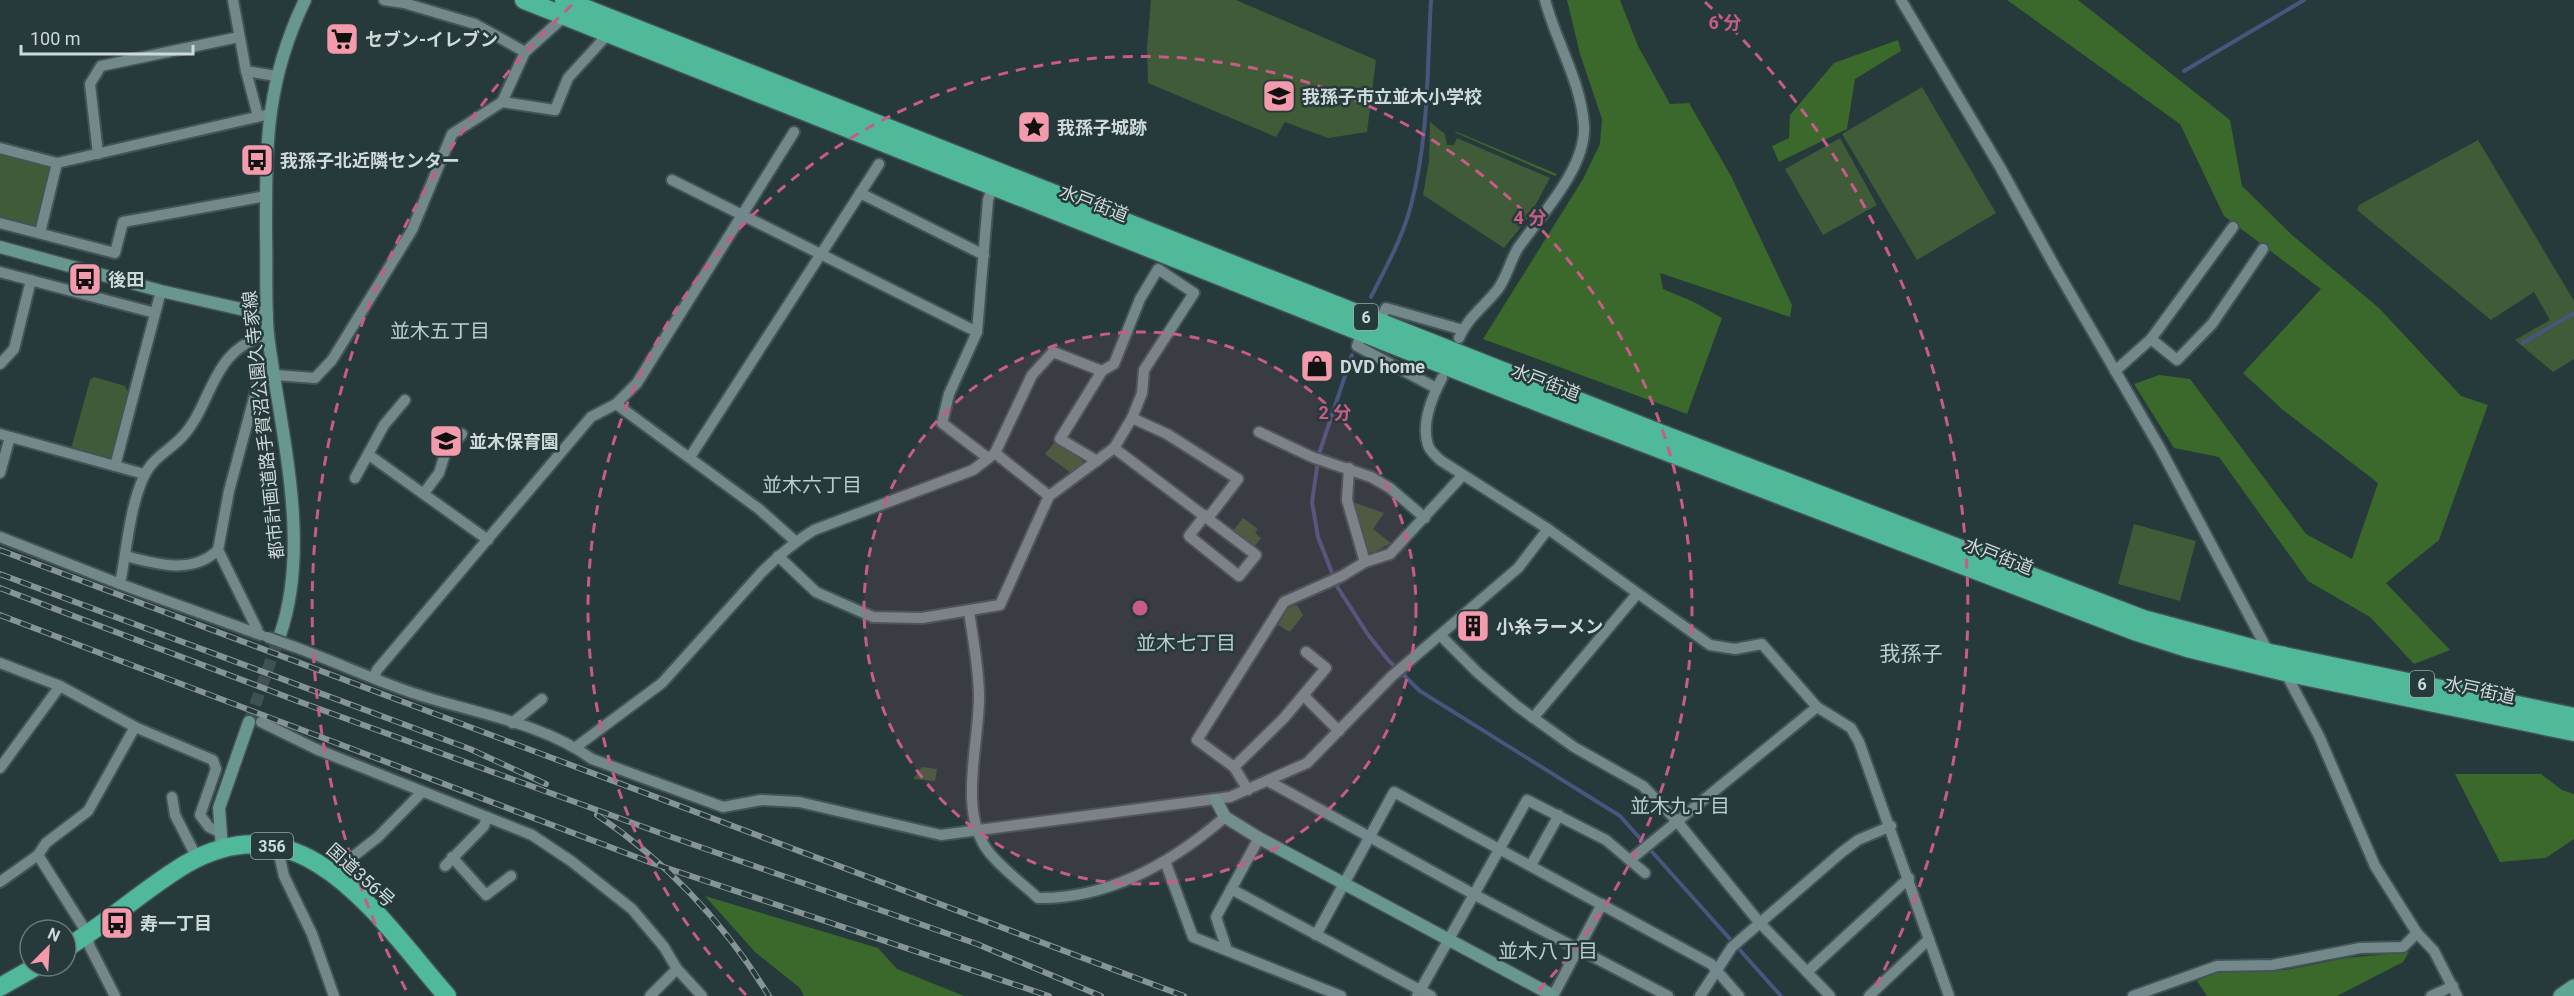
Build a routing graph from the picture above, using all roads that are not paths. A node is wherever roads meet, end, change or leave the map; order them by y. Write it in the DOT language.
graph roads {
  1 [pos="233,0"];
  2 [pos="305,0"];
  3 [pos="384,0"];
  4 [pos="524,0"];
  5 [pos="1545,0"];
  6 [pos="1901,0"];
  7 [pos="565,8"];
  8 [pos="609,33"];
  9 [pos="239,37"];
  10 [pos="525,52"];
  11 [pos="246,71"];
  12 [pos="276,75"];
  13 [pos="502,102"];
  14 [pos="264,115"];
  15 [pos="794,132"];
  16 [pos="0,148"];
  17 [pos="98,154"];
  18 [pos="57,163"];
  19 [pos="879,164"];
  20 [pos="996,178"];
  21 [pos="672,180"];
  22 [pos="860,193"];
  23 [pos="266,196"];
  24 [pos="743,213"];
  25 [pos="0,223"];
  26 [pos="2233,227"];
  27 [pos="40,233"];
  28 [pos="0,247"];
  29 [pos="2263,249"];
  30 [pos="822,253"];
  31 [pos="984,255"];
  32 [pos="1162,261"];
  33 [pos="0,272"];
  34 [pos="31,280"];
  35 [pos="160,291"];
  36 [pos="155,313"];
  37 [pos="267,315"];
  38 [pos="1379,322"];
  39 [pos="978,332"];
  40 [pos="1362,332"];
  41 [pos="268,335"];
  42 [pos="2151,339"];
  43 [pos="272,360"];
  44 [pos="0,364"];
  45 [pos="1102,371"];
  46 [pos="2115,371"];
  47 [pos="275,375"];
  48 [pos="405,400"];
  49 [pos="616,404"];
  50 [pos="1132,418"];
  51 [pos="1259,432"];
  52 [pos="462,434"];
  53 [pos="5,436"];
  54 [pos="1114,448"];
  55 [pos="369,455"];
  56 [pos="992,455"];
  57 [pos="690,457"];
  58 [pos="1097,461"];
  59 [pos="115,466"];
  60 [pos="1349,468"];
  61 [pos="0,473"];
  62 [pos="144,474"];
  63 [pos="1462,476"];
  64 [pos="355,478"];
  65 [pos="424,493"];
  66 [pos="1049,496"];
  67 [pos="1206,517"];
  68 [pos="1425,518"];
  69 [pos="1548,529"];
  70 [pos="0,537"];
  71 [pos="488,540"];
  72 [pos="795,541"];
  73 [pos="218,550"];
  74 [pos="126,556"];
  75 [pos="778,556"];
  76 [pos="1365,562"];
  77 [pos="120,584"];
  78 [pos="1637,594"];
  79 [pos="969,611"];
  80 [pos="256,633"];
  81 [pos="280,636"];
  82 [pos="1441,636"];
  83 [pos="1306,652"];
  84 [pos="2270,653"];
  85 [pos="0,663"];
  86 [pos="2285,672"];
  87 [pos="374,677"];
  88 [pos="60,686"];
  89 [pos="1304,696"];
  90 [pos="542,699"];
  91 [pos="2427,700"];
  92 [pos="1817,707"];
  93 [pos="2574,717"];
  94 [pos="1533,718"];
  95 [pos="255,722"];
  96 [pos="512,723"];
  97 [pos="135,727"];
  98 [pos="1339,731"];
  99 [pos="2574,732"];
  100 [pos="2574,742"];
  101 [pos="576,747"];
  102 [pos="1234,767"];
  103 [pos="0,768"];
  104 [pos="1268,781"];
  105 [pos="1248,790"];
  106 [pos="422,792"];
  107 [pos="172,797"];
  108 [pos="1216,800"];
  109 [pos="1559,815"];
  110 [pos="487,817"];
  111 [pos="1225,817"];
  112 [pos="1676,820"];
  113 [pos="1891,826"];
  114 [pos="977,830"];
  115 [pos="1370,837"];
  116 [pos="1259,838"];
  117 [pos="221,840"];
  118 [pos="278,846"];
  119 [pos="1498,848"];
  120 [pos="38,855"];
  121 [pos="197,858"];
  122 [pos="1630,860"];
  123 [pos="1165,861"];
  124 [pos="1531,866"];
  125 [pos="332,873"];
  126 [pos="1645,873"];
  127 [pos="511,876"];
  128 [pos="1909,878"];
  129 [pos="0,882"];
  130 [pos="1345,885"];
  131 [pos="1231,889"];
  132 [pos="1475,895"];
  133 [pos="1602,904"];
  134 [pos="1759,922"];
  135 [pos="2417,933"];
  136 [pos="1316,935"];
  137 [pos="85,937"];
  138 [pos="1929,939"];
  139 [pos="1449,940"];
  140 [pos="78,941"];
  141 [pos="1578,947"];
  142 [pos="1227,950"];
  143 [pos="677,969"];
  144 [pos="1716,970"];
  145 [pos="1808,972"];
  146 [pos="18,977"];
  147 [pos="0,987"];
  148 [pos="2574,987"];
  149 [pos="2455,991"];
  150 [pos="1418,993"];
  151 [pos="115,996"];
  152 [pos="334,996"];
  153 [pos="447,996"];
  154 [pos="650,996"];
  155 [pos="702,996"];
  156 [pos="1341,996"];
  157 [pos="1431,996"];
  158 [pos="1553,996"];
  159 [pos="1668,996"];
  160 [pos="1700,996"];
  161 [pos="1739,996"];
  162 [pos="1830,996"];
  163 [pos="1869,996"];
  164 [pos="1948,996"];
  165 [pos="2133,996"];
  166 [pos="2431,996"];
  167 [pos="2561,996"];
  1 -- 9 [label="street"];
  2 -- 12 [label="street, 都市計画道路手賀沼公園久寺家線"];
  3 -- 10 [label="street"];
  4 -- 7 [label="highway, 水戸街道 / 6"];
  5 -- 38 [label="street"];
  6 -- 46 [label="street"];
  7 -- 8 [label="highway, 水戸街道 / 6"];
  7 -- 10 [label="street"];
  7 -- 20 [label="highway, 水戸街道 / 6"];
  8 -- 13 [label="street"];
  8 -- 20 [label="highway, 水戸街道 / 6"];
  9 -- 11 [label="street"];
  9 -- 17 [label="street"];
  10 -- 13 [label="street"];
  11 -- 12 [label="street"];
  11 -- 14 [label="street"];
  12 -- 14 [label="street, 都市計画道路手賀沼公園久寺家線"];
  13 -- 47 [label="street"];
  14 -- 17 [label="street"];
  14 -- 23 [label="street, 都市計画道路手賀沼公園久寺家線"];
  15 -- 24 [label="street"];
  16 -- 18 [label="street"];
  17 -- 18 [label="street"];
  18 -- 27 [label="street"];
  19 -- 22 [label="street"];
  20 -- 31 [label="street"];
  20 -- 32 [label="highway, 水戸街道 / 6"];
  20 -- 38 [label="highway, 水戸街道 / 6"];
  21 -- 24 [label="street"];
  22 -- 30 [label="street"];
  22 -- 31 [label="street"];
  23 -- 27 [label="street"];
  23 -- 37 [label="street, 都市計画道路手賀沼公園久寺家線"];
  24 -- 30 [label="street"];
  24 -- 49 [label="street"];
  25 -- 27 [label="street"];
  26 -- 42 [label="street"];
  28 -- 35 [label="street"];
  29 -- 42 [label="street"];
  30 -- 39 [label="street"];
  30 -- 57 [label="street"];
  31 -- 39 [label="street"];
  32 -- 40 [label="highway, 水戸街道 / 6"];
  32 -- 45 [label="street"];
  32 -- 50 [label="street"];
  33 -- 34 [label="street"];
  34 -- 36 [label="street"];
  34 -- 44 [label="street"];
  35 -- 36 [label="street"];
  35 -- 37 [label="street"];
  36 -- 59 [label="street"];
  37 -- 41 [label="street, 都市計画道路手賀沼公園久寺家線"];
  38 -- 84 [label="highway, 水戸街道 / 6"];
  39 -- 56 [label="street"];
  40 -- 63 [label="street"];
  40 -- 86 [label="highway, 水戸街道 / 6"];
  41 -- 43 [label="street, 都市計画道路手賀沼公園久寺家線"];
  41 -- 62 [label="street"];
  42 -- 46 [label="street"];
  43 -- 47 [label="street, 都市計画道路手賀沼公園久寺家線"];
  43 -- 73 [label="street"];
  45 -- 56 [label="street"];
  45 -- 58 [label="street"];
  46 -- 84 [label="street"];
  47 -- 81 [label="street, 都市計画道路手賀沼公園久寺家線"];
  48 -- 55 [label="street"];
  49 -- 57 [label="street"];
  49 -- 71 [label="street"];
  50 -- 54 [label="street"];
  50 -- 67 [label="street"];
  51 -- 60 [label="street"];
  52 -- 65 [label="street"];
  53 -- 59 [label="street"];
  53 -- 61 [label="street"];
  54 -- 58 [label="street"];
  54 -- 67 [label="street"];
  55 -- 64 [label="street"];
  55 -- 65 [label="street"];
  56 -- 66 [label="street"];
  56 -- 72 [label="street"];
  57 -- 72 [label="street"];
  58 -- 66 [label="street"];
  59 -- 62 [label="street"];
  60 -- 68 [label="street"];
  60 -- 76 [label="street"];
  62 -- 74 [label="street"];
  63 -- 68 [label="street"];
  63 -- 69 [label="street"];
  65 -- 71 [label="street"];
  66 -- 79 [label="street"];
  67 -- 67 [label="street"];
  68 -- 76 [label="street"];
  69 -- 78 [label="street"];
  69 -- 82 [label="street"];
  70 -- 77 [label="street"];
  71 -- 87 [label="street"];
  72 -- 75 [label="street"];
  73 -- 74 [label="street"];
  73 -- 80 [label="street"];
  74 -- 77 [label="street"];
  75 -- 79 [label="street"];
  75 -- 101 [label="street"];
  76 -- 102 [label="street"];
  77 -- 80 [label="street"];
  78 -- 92 [label="street"];
  78 -- 94 [label="street"];
  79 -- 114 [label="street"];
  80 -- 87 [label="street, bridge"];
  82 -- 94 [label="street"];
  82 -- 98 [label="street"];
  83 -- 89 [label="street"];
  84 -- 86 [label="street"];
  84 -- 93 [label="highway, 水戸街道 / 6"];
  85 -- 88 [label="street"];
  86 -- 91 [label="highway, 水戸街道 / 6"];
  86 -- 135 [label="street"];
  87 -- 96 [label="street"];
  88 -- 97 [label="street"];
  88 -- 103 [label="street"];
  89 -- 98 [label="street"];
  89 -- 102 [label="street"];
  90 -- 96 [label="street"];
  91 -- 99 [label="highway, 水戸街道 / 6"];
  91 -- 100 [label="highway"];
  92 -- 112 [label="street"];
  92 -- 113 [label="street"];
  94 -- 112 [label="street"];
  95 -- 106 [label="street"];
  95 -- 117 [label="street"];
  96 -- 101 [label="street"];
  97 -- 117 [label="street"];
  97 -- 120 [label="street"];
  98 -- 104 [label="street"];
  101 -- 114 [label="street"];
  102 -- 105 [label="street"];
  104 -- 105 [label="street"];
  104 -- 115 [label="street"];
  105 -- 108 [label="street"];
  106 -- 110 [label="street"];
  106 -- 125 [label="street"];
  107 -- 121 [label="street"];
  108 -- 111 [label="street"];
  108 -- 114 [label="street"];
  109 -- 119 [label="street"];
  109 -- 122 [label="street"];
  109 -- 124 [label="street"];
  110 -- 127 [label="street"];
  110 -- 143 [label="street"];
  111 -- 116 [label="street"];
  111 -- 123 [label="street"];
  112 -- 122 [label="street"];
  112 -- 134 [label="street"];
  113 -- 128 [label="street"];
  113 -- 134 [label="street"];
  114 -- 123 [label="street"];
  115 -- 119 [label="street"];
  115 -- 130 [label="street"];
  115 -- 132 [label="street"];
  116 -- 130 [label="street"];
  116 -- 131 [label="street"];
  117 -- 118 [label="highway, 国道356号 / 356"];
  117 -- 121 [label="highway, 国道356号 / 356"];
  118 -- 125 [label="highway, 国道356号 / 356"];
  118 -- 152 [label="street"];
  119 -- 124 [label="street"];
  119 -- 132 [label="street"];
  120 -- 129 [label="street"];
  120 -- 137 [label="street"];
  121 -- 137 [label="highway, 国道356号 / 356"];
  122 -- 126 [label="street"];
  123 -- 142 [label="street"];
  124 -- 133 [label="street"];
  125 -- 153 [label="highway, 国道356号 / 356"];
  128 -- 138 [label="street"];
  128 -- 145 [label="street"];
  130 -- 136 [label="street"];
  130 -- 139 [label="street"];
  131 -- 136 [label="street"];
  131 -- 142 [label="street"];
  132 -- 139 [label="street"];
  132 -- 141 [label="street"];
  133 -- 141 [label="street"];
  133 -- 144 [label="street"];
  134 -- 144 [label="street"];
  134 -- 145 [label="street"];
  135 -- 149 [label="street"];
  135 -- 165 [label="street"];
  136 -- 150 [label="street"];
  137 -- 140 [label="highway, 国道356号 / 356"];
  137 -- 151 [label="street"];
  138 -- 163 [label="street"];
  138 -- 164 [label="street"];
  139 -- 150 [label="street"];
  139 -- 158 [label="street"];
  141 -- 158 [label="street"];
  141 -- 159 [label="street"];
  142 -- 156 [label="street"];
  143 -- 154 [label="street"];
  143 -- 155 [label="street"];
  144 -- 160 [label="street"];
  144 -- 161 [label="street"];
  145 -- 162 [label="street"];
  146 -- 147 [label="highway"];
  148 -- 167 [label="main road"];
  149 -- 166 [label="street"];
  150 -- 157 [label="street"];
}
